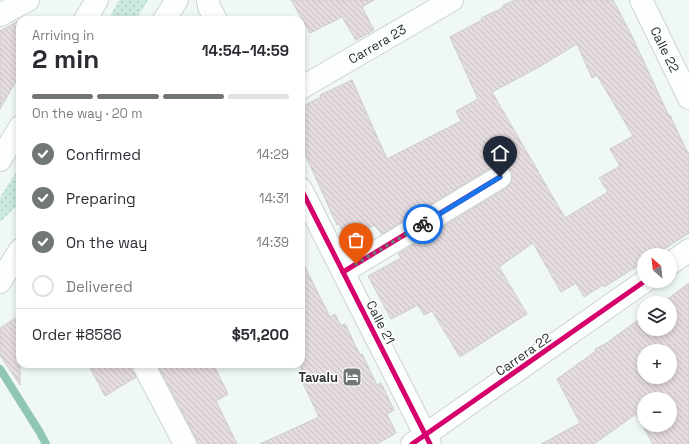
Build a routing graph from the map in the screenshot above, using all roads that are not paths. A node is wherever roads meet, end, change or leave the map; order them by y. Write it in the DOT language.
graph roads {
  1 [pos="28,0"];
  2 [pos="97,0"];
  3 [pos="177,0"];
  4 [pos="452,0"];
  5 [pos="641,0"];
  6 [pos="0,15"];
  7 [pos="87,16"];
  8 [pos="167,16"];
  9 [pos="305,86"];
  10 [pos="689,98"];
  11 [pos="16,134"];
  12 [pos="0,160"];
  13 [pos="500,177"];
  14 [pos="305,197"];
  15 [pos="689,250"];
  16 [pos="16,256"];
  17 [pos="677,259"];
  18 [pos="343,272"];
  19 [pos="0,282"];
  20 [pos="637,287"];
  21 [pos="145,368"];
  22 [pos="423,441"];
  23 [pos="185,444"];
  1 -- 6 [label="main road"];
  2 -- 7 [label="main road"];
  3 -- 8 [label="main road"];
  4 -- 9 [label="main road, Carrera 23"];
  5 -- 10 [label="main road, Calle 22"];
  11 -- 12 [label="main road"];
  13 -- 18 [label="main road"];
  14 -- 18 [label="main road, Calle 21"];
  15 -- 17 [label="main road"];
  16 -- 19 [label="main road"];
  18 -- 22 [label="main road, Calle 21"];
  20 -- 22 [label="main road, Carrera 22"];
  21 -- 23 [label="main road"];
}
